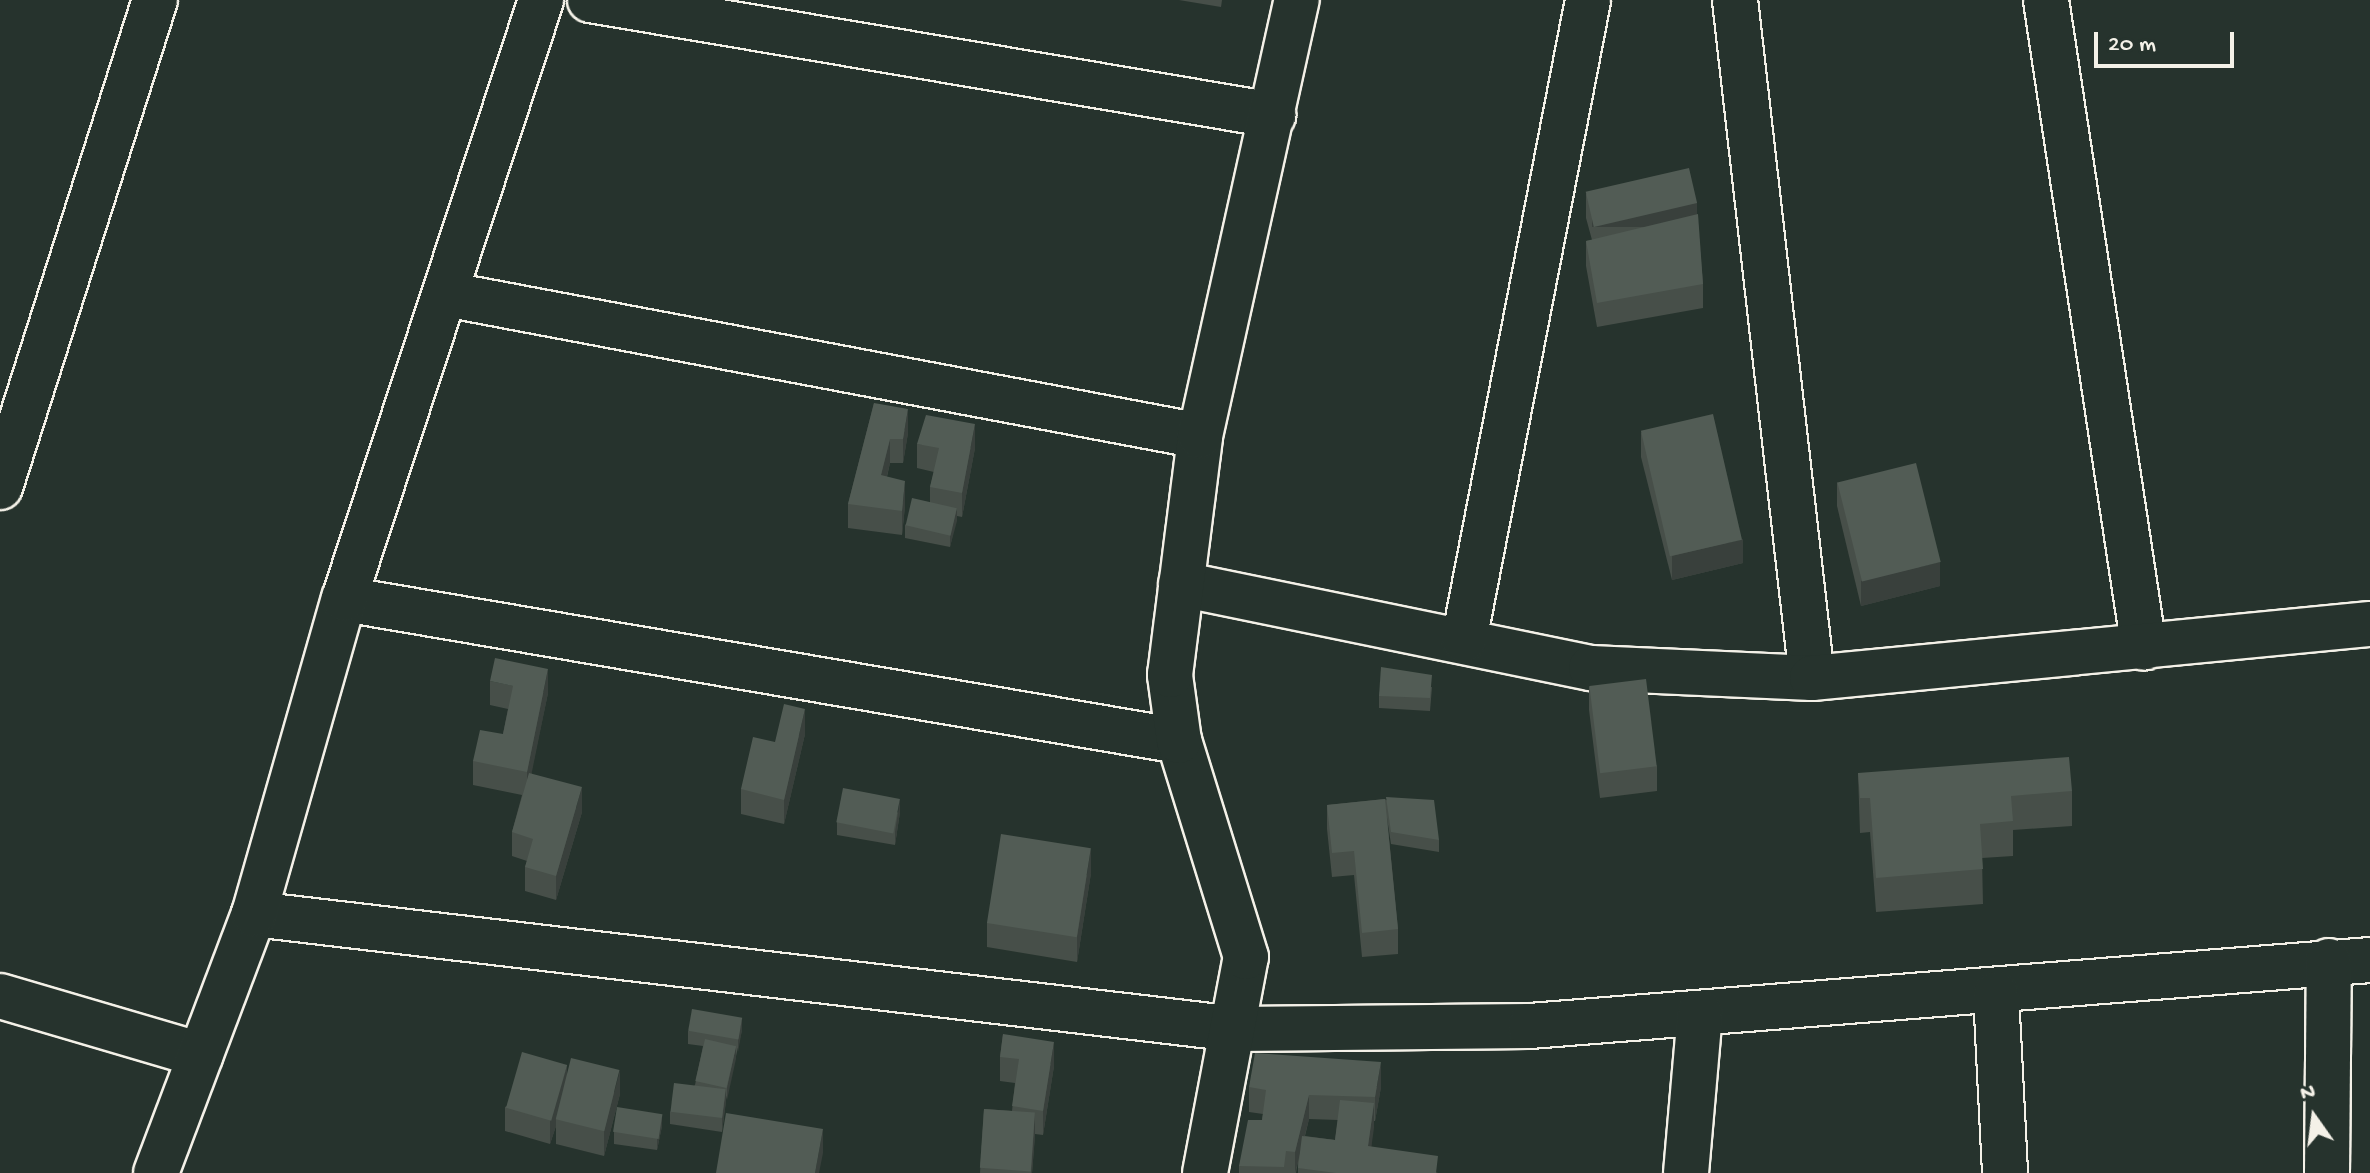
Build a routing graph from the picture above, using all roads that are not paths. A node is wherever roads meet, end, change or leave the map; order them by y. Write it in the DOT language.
graph roads {
  1 [pos="155,0"];
  2 [pos="541,0"];
  3 [pos="590,0"];
  4 [pos="1297,0"];
  5 [pos="1588,0"];
  6 [pos="1735,0"];
  7 [pos="2046,0"];
  8 [pos="1273,115"];
  9 [pos="445,294"];
  10 [pos="1200,436"];
  11 [pos="0,487"];
  12 [pos="1181,584"];
  13 [pos="344,599"];
  14 [pos="2370,624"];
  15 [pos="1464,640"];
  16 [pos="2144,648"];
  17 [pos="1812,678"];
  18 [pos="1179,741"];
  19 [pos="254,914"];
  20 [pos="2350,961"];
  21 [pos="1996,994"];
  22 [pos="0,996"];
  23 [pos="1700,1014"];
  24 [pos="1236,1029"];
  25 [pos="201,1055"];
  26 [pos="156,1173"];
  27 [pos="1205,1173"];
  28 [pos="1686,1173"];
  29 [pos="2005,1173"];
  30 [pos="2327,1173"];
  1 -- 11 [label="street"];
  2 -- 9 [label="street"];
  3 -- 8 [label="street"];
  4 -- 8 [label="street"];
  5 -- 15 [label="street"];
  6 -- 17 [label="street"];
  7 -- 16 [label="street"];
  8 -- 10 [label="street"];
  9 -- 10 [label="street"];
  9 -- 13 [label="street"];
  10 -- 12 [label="street"];
  12 -- 15 [label="street"];
  12 -- 18 [label="street"];
  13 -- 18 [label="street"];
  13 -- 19 [label="street"];
  14 -- 16 [label="street"];
  15 -- 17 [label="street"];
  16 -- 17 [label="street"];
  18 -- 24 [label="street"];
  19 -- 24 [label="street"];
  19 -- 25 [label="street"];
  20 -- 21 [label="street"];
  20 -- 30 [label="street"];
  21 -- 23 [label="street"];
  21 -- 29 [label="street"];
  22 -- 25 [label="street"];
  23 -- 24 [label="street"];
  23 -- 28 [label="street"];
  24 -- 27 [label="street"];
  25 -- 26 [label="street"];
}
